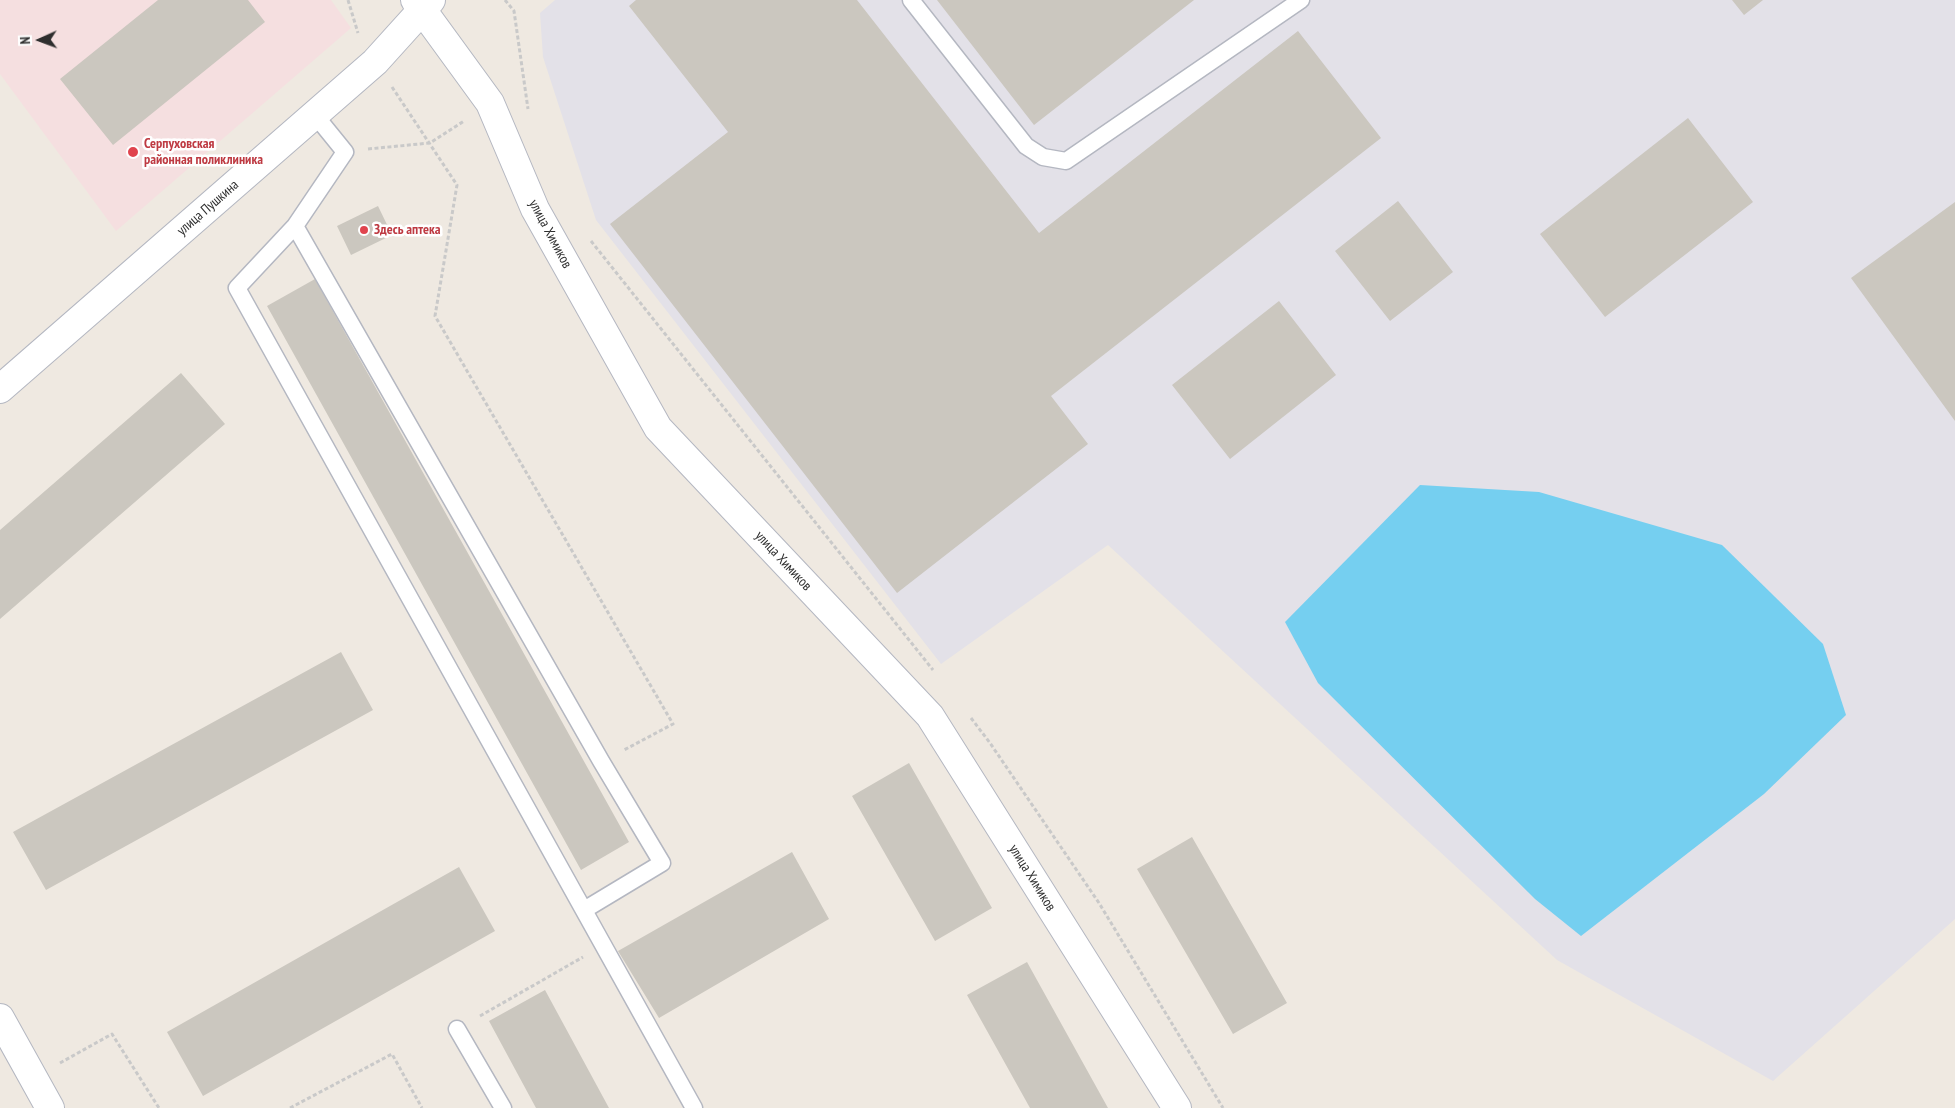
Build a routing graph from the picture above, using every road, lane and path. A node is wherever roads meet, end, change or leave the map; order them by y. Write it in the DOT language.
graph roads {
  1 [pos="505,0"];
  2 [pos="911,0"];
  3 [pos="1301,0"];
  4 [pos="423,3"];
  5 [pos="524,79"];
  6 [pos="490,103"];
  7 [pos="315,115"];
  8 [pos="529,116"];
  9 [pos="430,143"];
  10 [pos="345,152"];
  11 [pos="295,226"];
  12 [pos="586,235"];
  13 [pos="0,389"];
  14 [pos="934,672"];
  15 [pos="965,711"];
  16 [pos="601,761"];
  17 [pos="584,910"];
  18 [pos="604,945"];
  19 [pos="0,1018"];
  20 [pos="457,1029"];
  21 [pos="33,1078"];
  22 [pos="50,1108"];
  23 [pos="159,1108"];
  24 [pos="290,1108"];
  25 [pos="422,1108"];
  26 [pos="503,1108"];
  27 [pos="694,1108"];
  28 [pos="1177,1108"];
  29 [pos="1223,1108"];
  1 -- 5 [label="path"];
  2 -- 3 [label="lane"];
  4 -- 6 [label="street, улица Химиков"];
  4 -- 7 [label="street, улица Пушкина"];
  5 -- 6 [label="path"];
  5 -- 8 [label="path"];
  6 -- 9 [label="path"];
  6 -- 28 [label="street, улица Химиков"];
  7 -- 10 [label="lane"];
  7 -- 13 [label="street, улица Пушкина"];
  9 -- 10 [label="path"];
  9 -- 16 [label="path"];
  10 -- 11 [label="lane"];
  11 -- 16 [label="lane"];
  11 -- 17 [label="lane"];
  12 -- 14 [label="path"];
  15 -- 29 [label="path"];
  16 -- 17 [label="lane"];
  17 -- 18 [label="lane"];
  18 -- 20 [label="path"];
  18 -- 27 [label="lane"];
  19 -- 21 [label="street"];
  20 -- 26 [label="lane"];
  21 -- 22 [label="street"];
  21 -- 23 [label="path"];
  24 -- 25 [label="path"];
}
